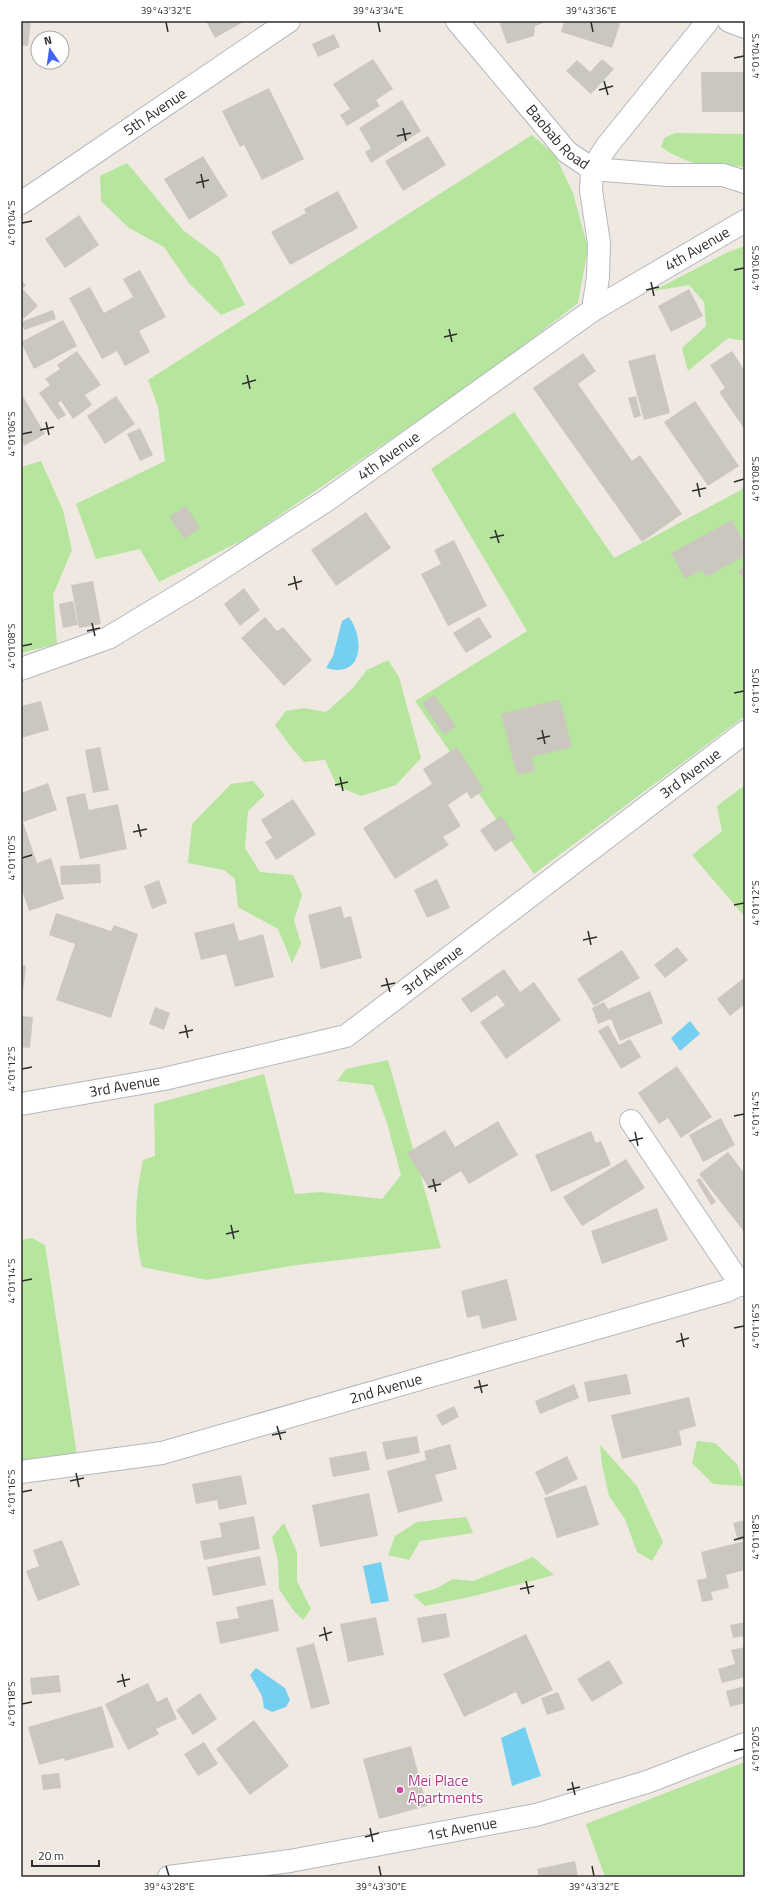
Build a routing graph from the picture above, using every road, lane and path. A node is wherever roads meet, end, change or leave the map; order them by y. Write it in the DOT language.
graph roads {
  1 [pos="288,21"];
  2 [pos="456,21"];
  3 [pos="708,21"];
  4 [pos="729,21"];
  5 [pos="745,27"];
  6 [pos="592,170"];
  7 [pos="745,182"];
  8 [pos="21,203"];
  9 [pos="745,221"];
  10 [pos="593,310"];
  11 [pos="21,669"];
  12 [pos="745,732"];
  13 [pos="21,1104"];
  14 [pos="631,1121"];
  15 [pos="743,1284"];
  16 [pos="21,1472"];
  17 [pos="745,1744"];
  18 [pos="292,1869"];
  19 [pos="169,1877"];
  1 -- 8 [label="street, 5th Avenue"];
  2 -- 6 [label="street, Baobab Road"];
  3 -- 6 [label="street"];
  4 -- 5 [label="street"];
  6 -- 7 [label="street, Baobab Road"];
  6 -- 10 [label="street"];
  9 -- 10 [label="street, 4th Avenue"];
  10 -- 11 [label="street, 4th Avenue"];
  12 -- 13 [label="street, 3rd Avenue"];
  14 -- 15 [label="street"];
  15 -- 16 [label="street, 2nd Avenue"];
  17 -- 18 [label="street, 1st Avenue"];
  18 -- 19 [label="street, 1st Avenue"];
}
